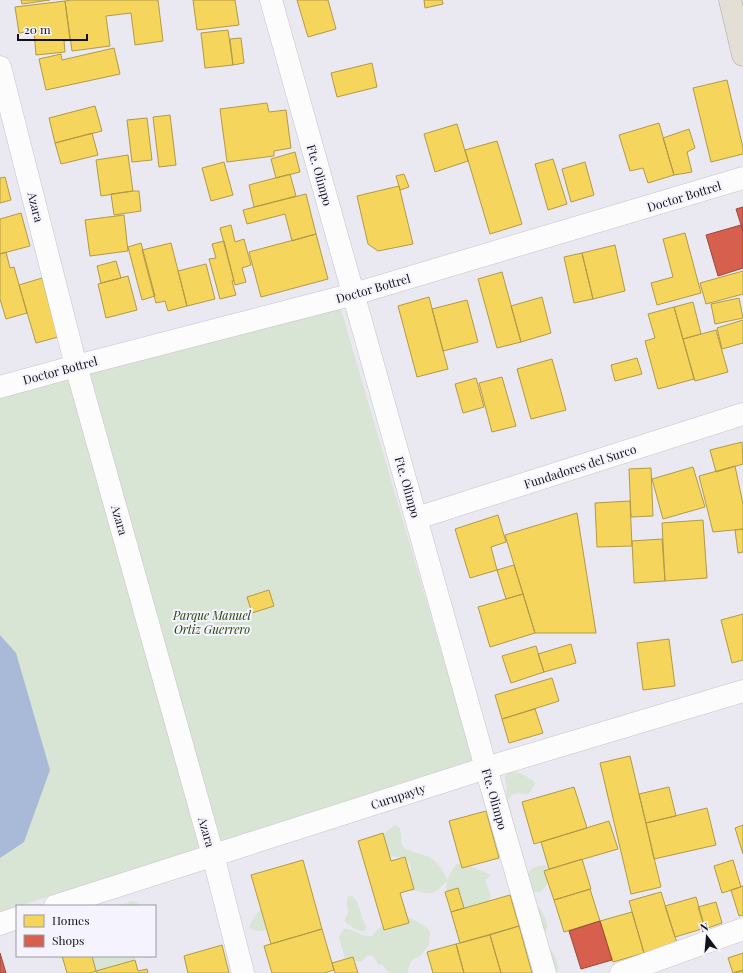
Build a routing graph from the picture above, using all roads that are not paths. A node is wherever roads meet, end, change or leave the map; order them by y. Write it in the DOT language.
graph roads {
  1 [pos="271,0"];
  2 [pos="730,0"];
  3 [pos="743,55"];
  4 [pos="0,67"];
  5 [pos="743,178"];
  6 [pos="354,294"];
  7 [pos="76,366"];
  8 [pos="0,387"];
  9 [pos="743,414"];
  10 [pos="417,518"];
  11 [pos="743,691"];
  12 [pos="486,768"];
  13 [pos="213,855"];
  14 [pos="58,905"];
  15 [pos="16,918"];
  16 [pos="0,924"];
  17 [pos="743,929"];
  18 [pos="243,973"];
  19 [pos="545,973"];
  20 [pos="621,973"];
  1 -- 6 [label="street, Fte. Olimpo"];
  2 -- 3 [label="highway"];
  4 -- 7 [label="street, Azara"];
  5 -- 6 [label="street, Doctor Bottrel"];
  6 -- 7 [label="street, Doctor Bottrel"];
  6 -- 10 [label="street, Fte. Olimpo"];
  7 -- 8 [label="street, Doctor Bottrel"];
  7 -- 13 [label="street, Azara"];
  9 -- 10 [label="street, Fundadores del Surco"];
  10 -- 12 [label="street, Fte. Olimpo"];
  11 -- 12 [label="street, Curupayty"];
  12 -- 13 [label="street, Curupayty"];
  12 -- 19 [label="street, Fte. Olimpo"];
  13 -- 14 [label="street, Curupayty"];
  13 -- 18 [label="street, Azara"];
  15 -- 16 [label="street"];
  17 -- 20 [label="street"];
}
